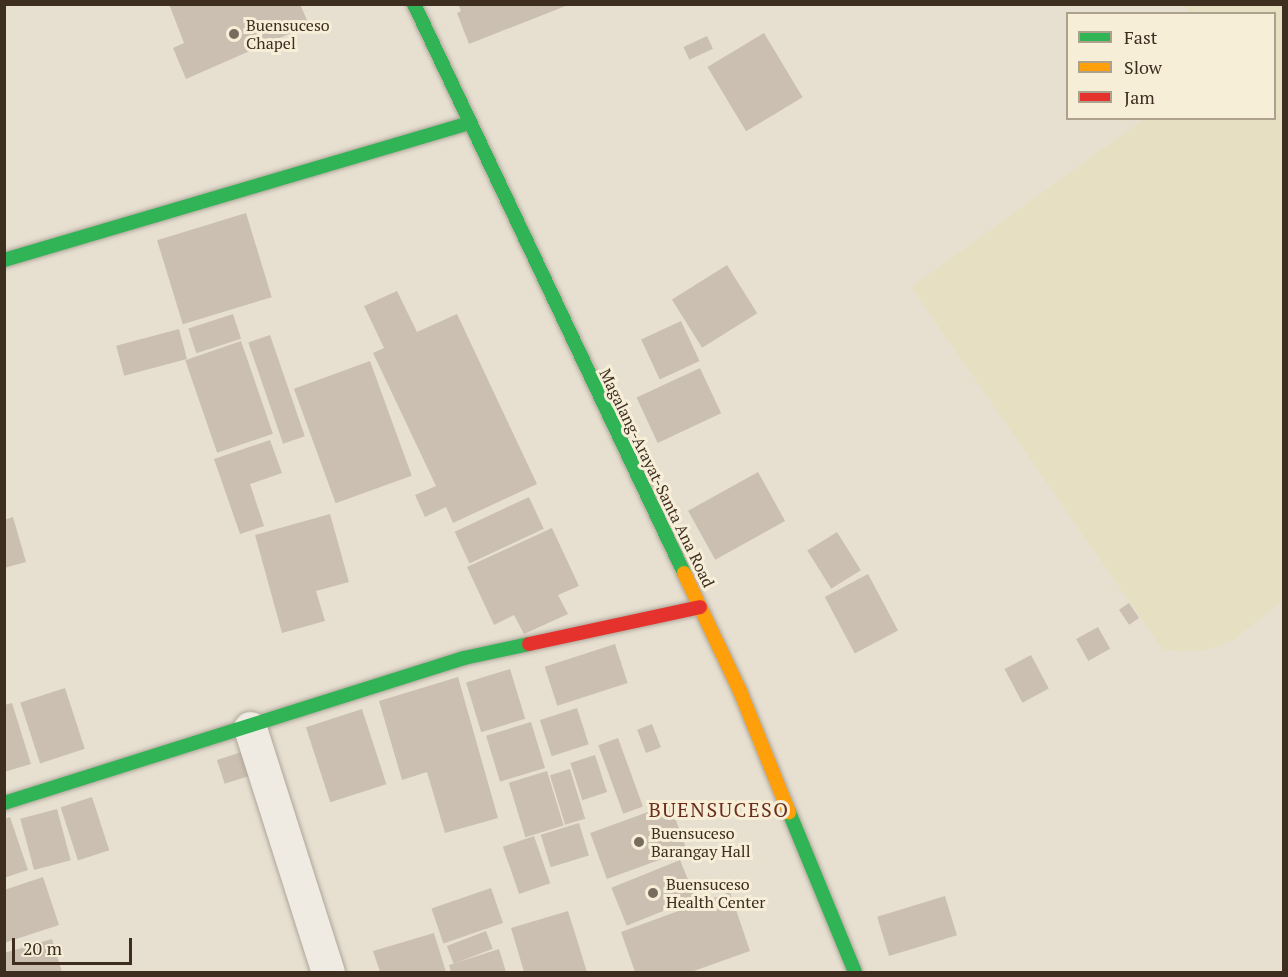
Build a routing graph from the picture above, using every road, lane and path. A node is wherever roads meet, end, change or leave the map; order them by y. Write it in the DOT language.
graph roads {
  1 [pos="414,4"];
  2 [pos="468,123"];
  3 [pos="4,260"];
  4 [pos="700,607"];
  5 [pos="250,728"];
  6 [pos="4,803"];
  7 [pos="328,972"];
  8 [pos="851,972"];
  1 -- 2 [label="street, Magalang-Arayat-Santa Ana Road"];
  2 -- 3 [label="street"];
  2 -- 4 [label="street, Magalang-Arayat-Santa Ana Road"];
  4 -- 5 [label="street"];
  4 -- 8 [label="street, Magalang-Arayat-Santa Ana Road"];
  5 -- 6 [label="street"];
  5 -- 7 [label="street"];
}
